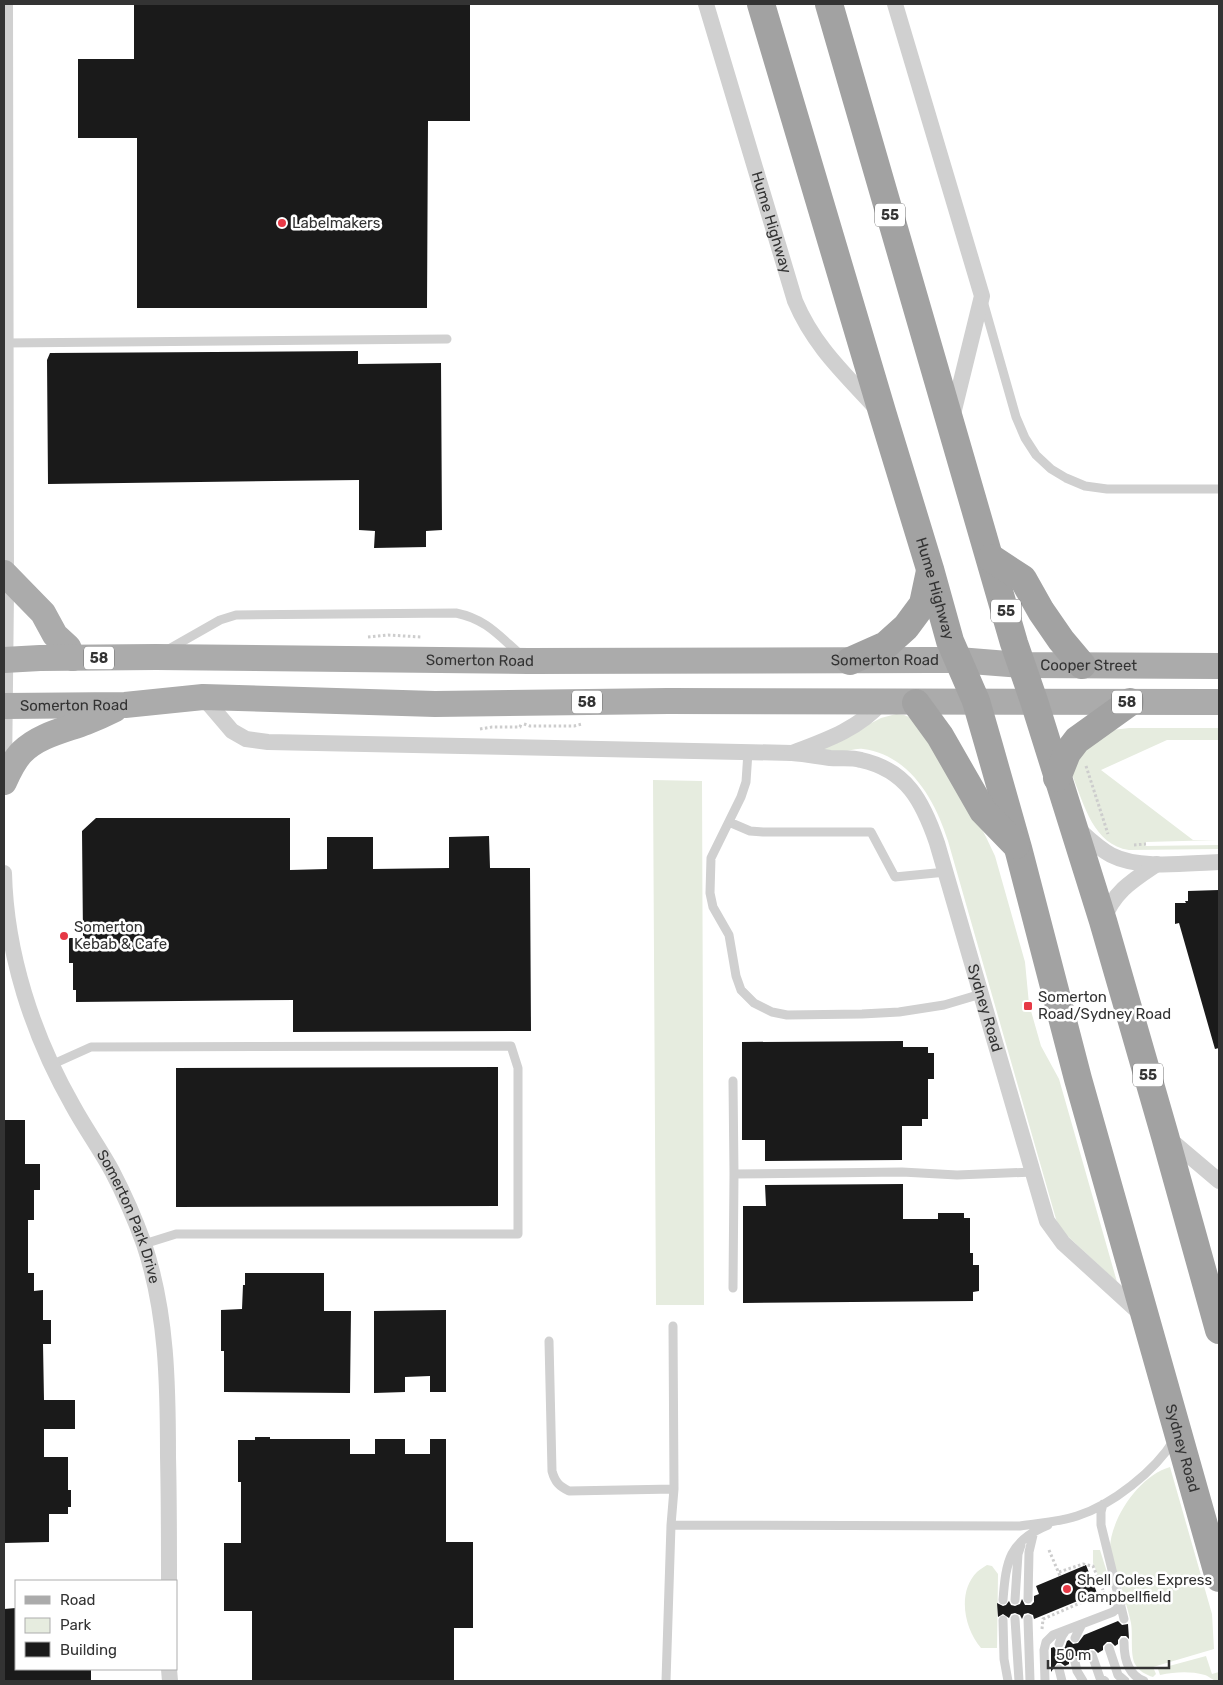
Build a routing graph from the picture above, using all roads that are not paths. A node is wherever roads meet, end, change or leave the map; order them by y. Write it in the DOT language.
graph roads {
  1 [pos="5,4"];
  2 [pos="706,4"];
  3 [pos="761,4"];
  4 [pos="829,4"];
  5 [pos="895,4"];
  6 [pos="982,296"];
  7 [pos="447,339"];
  8 [pos="5,343"];
  9 [pos="883,415"];
  10 [pos="950,426"];
  11 [pos="1219,489"];
  12 [pos="991,558"];
  13 [pos="930,569"];
  14 [pos="5,586"];
  15 [pos="156,657"];
  16 [pos="73,658"];
  17 [pos="4,660"];
  18 [pos="958,660"];
  19 [pos="528,661"];
  20 [pos="850,661"];
  21 [pos="1021,665"];
  22 [pos="1082,665"];
  23 [pos="1219,666"];
  24 [pos="203,697"];
  25 [pos="976,701"];
  26 [pos="1034,701"];
  27 [pos="882,702"];
  28 [pos="1130,702"];
  29 [pos="1219,702"];
  30 [pos="916,703"];
  31 [pos="125,705"];
  32 [pos="4,706"];
  33 [pos="748,752"];
  34 [pos="792,753"];
  35 [pos="1058,778"];
  36 [pos="4,782"];
  37 [pos="4,789"];
  38 [pos="1071,821"];
  39 [pos="728,822"];
  40 [pos="1018,848"];
  41 [pos="1219,862"];
  42 [pos="1158,864"];
  43 [pos="946,872"];
  44 [pos="4,873"];
  45 [pos="5,914"];
  46 [pos="1103,921"];
  47 [pos="981,994"];
  48 [pos="51,1064"];
  49 [pos="733,1080"];
  50 [pos="1166,1136"];
  51 [pos="1033,1172"];
  52 [pos="734,1174"];
  53 [pos="1219,1181"];
  54 [pos="144,1244"];
  55 [pos="733,1288"];
  56 [pos="1146,1318"];
  57 [pos="673,1326"];
  58 [pos="1219,1330"];
  59 [pos="549,1341"];
  60 [pos="1178,1432"];
  61 [pos="674,1489"];
  62 [pos="1103,1504"];
  63 [pos="1060,1520"];
  64 [pos="671,1525"];
  65 [pos="1034,1531"];
  66 [pos="1023,1540"];
  67 [pos="1219,1578"];
  68 [pos="169,1580"];
  69 [pos="1028,1599"];
  70 [pos="1003,1600"];
  71 [pos="1014,1600"];
  72 [pos="1120,1604"];
  73 [pos="1113,1612"];
  74 [pos="1028,1619"];
  75 [pos="1096,1619"];
  76 [pos="1124,1619"];
  77 [pos="1003,1620"];
  78 [pos="1015,1620"];
  79 [pos="1082,1624"];
  80 [pos="1108,1625"];
  81 [pos="1066,1630"];
  82 [pos="1092,1631"];
  83 [pos="1075,1638"];
  84 [pos="1124,1642"];
  85 [pos="1059,1644"];
  86 [pos="1109,1648"];
  87 [pos="1092,1655"];
  88 [pos="1075,1662"];
  89 [pos="1059,1669"];
  90 [pos="666,1681"];
  91 [pos="1008,1681"];
  92 [pos="1019,1681"];
  93 [pos="1030,1681"];
  94 [pos="1045,1681"];
  95 [pos="1062,1681"];
  96 [pos="1083,1681"];
  97 [pos="1105,1681"];
  98 [pos="1125,1681"];
  99 [pos="1144,1681"];
  1 -- 8 [label="street"];
  2 -- 9 [label="street, Hume Highway"];
  3 -- 9 [label="highway, Hume Highway"];
  4 -- 10 [label="highway, 55"];
  5 -- 6 [label="street"];
  6 -- 10 [label="street"];
  6 -- 11 [label="lane"];
  7 -- 8 [label="lane"];
  8 -- 14 [label="street"];
  9 -- 13 [label="highway, Hume Highway"];
  10 -- 12 [label="highway, 55"];
  12 -- 21 [label="highway, 55"];
  12 -- 22 [label="highway"];
  13 -- 18 [label="highway, Hume Highway"];
  13 -- 20 [label="highway"];
  14 -- 16 [label="main road"];
  14 -- 17 [label="street"];
  15 -- 16 [label="main road, Somerton Road / 58"];
  15 -- 19 [label="main road, Somerton Road / 58"];
  15 -- 19 [label="lane"];
  16 -- 17 [label="main road, Somerton Road / 58"];
  17 -- 32 [label="street"];
  18 -- 20 [label="main road, Somerton Road / 58"];
  18 -- 21 [label="main road, Cooper Street / 58"];
  18 -- 25 [label="highway, Hume Highway"];
  19 -- 20 [label="main road, Somerton Road / 58"];
  21 -- 22 [label="main road, Cooper Street / 58"];
  21 -- 26 [label="highway, 55"];
  22 -- 23 [label="main road, Cooper Street / 58"];
  24 -- 27 [label="main road, Somerton Road / 58"];
  24 -- 31 [label="main road, Somerton Road / 58"];
  24 -- 33 [label="street"];
  25 -- 26 [label="main road, 58"];
  25 -- 30 [label="main road, Somerton Road / 58"];
  25 -- 40 [label="highway, Sydney Road"];
  26 -- 28 [label="main road, 58"];
  26 -- 35 [label="highway, 55"];
  27 -- 30 [label="main road, Somerton Road / 58"];
  27 -- 34 [label="street"];
  28 -- 29 [label="main road, 58"];
  28 -- 35 [label="highway"];
  30 -- 40 [label="highway"];
  31 -- 32 [label="main road, Somerton Road / 58"];
  31 -- 36 [label="main road"];
  32 -- 36 [label="street"];
  33 -- 34 [label="street"];
  33 -- 39 [label="lane"];
  34 -- 43 [label="street, Sydney Road"];
  35 -- 38 [label="highway, 55"];
  36 -- 37 [label="street"];
  38 -- 42 [label="street"];
  38 -- 46 [label="highway, 55"];
  39 -- 43 [label="lane"];
  39 -- 47 [label="lane"];
  40 -- 56 [label="highway, Sydney Road"];
  41 -- 42 [label="street"];
  42 -- 46 [label="street"];
  43 -- 47 [label="street, Sydney Road"];
  44 -- 45 [label="street, Somerton Park Drive"];
  45 -- 48 [label="street, Somerton Park Drive"];
  46 -- 50 [label="highway, 55"];
  47 -- 51 [label="street, Sydney Road"];
  48 -- 54 [label="street, Somerton Park Drive"];
  48 -- 54 [label="lane"];
  49 -- 52 [label="lane"];
  50 -- 53 [label="street"];
  50 -- 58 [label="highway, 55"];
  51 -- 52 [label="lane"];
  51 -- 56 [label="street, Sydney Road"];
  52 -- 55 [label="lane"];
  54 -- 68 [label="street, Somerton Park Drive"];
  56 -- 60 [label="highway, Sydney Road"];
  57 -- 61 [label="lane"];
  59 -- 61 [label="lane"];
  60 -- 62 [label="lane"];
  60 -- 67 [label="highway, Sydney Road"];
  61 -- 64 [label="lane"];
  62 -- 63 [label="lane"];
  62 -- 72 [label="lane"];
  63 -- 64 [label="lane"];
  63 -- 65 [label="lane"];
  64 -- 90 [label="lane"];
  65 -- 66 [label="lane"];
  65 -- 69 [label="lane"];
  66 -- 70 [label="lane"];
  66 -- 71 [label="lane"];
  72 -- 73 [label="lane"];
  72 -- 76 [label="lane"];
  73 -- 75 [label="lane"];
  73 -- 80 [label="lane"];
  74 -- 93 [label="lane"];
  75 -- 79 [label="lane"];
  75 -- 82 [label="lane"];
  77 -- 91 [label="lane"];
  78 -- 92 [label="lane"];
  79 -- 81 [label="lane"];
  79 -- 83 [label="lane"];
  81 -- 85 [label="lane"];
  81 -- 94 [label="lane"];
  84 -- 99 [label="lane"];
  86 -- 98 [label="lane"];
  87 -- 97 [label="lane"];
  88 -- 96 [label="lane"];
  89 -- 95 [label="lane"];
}
